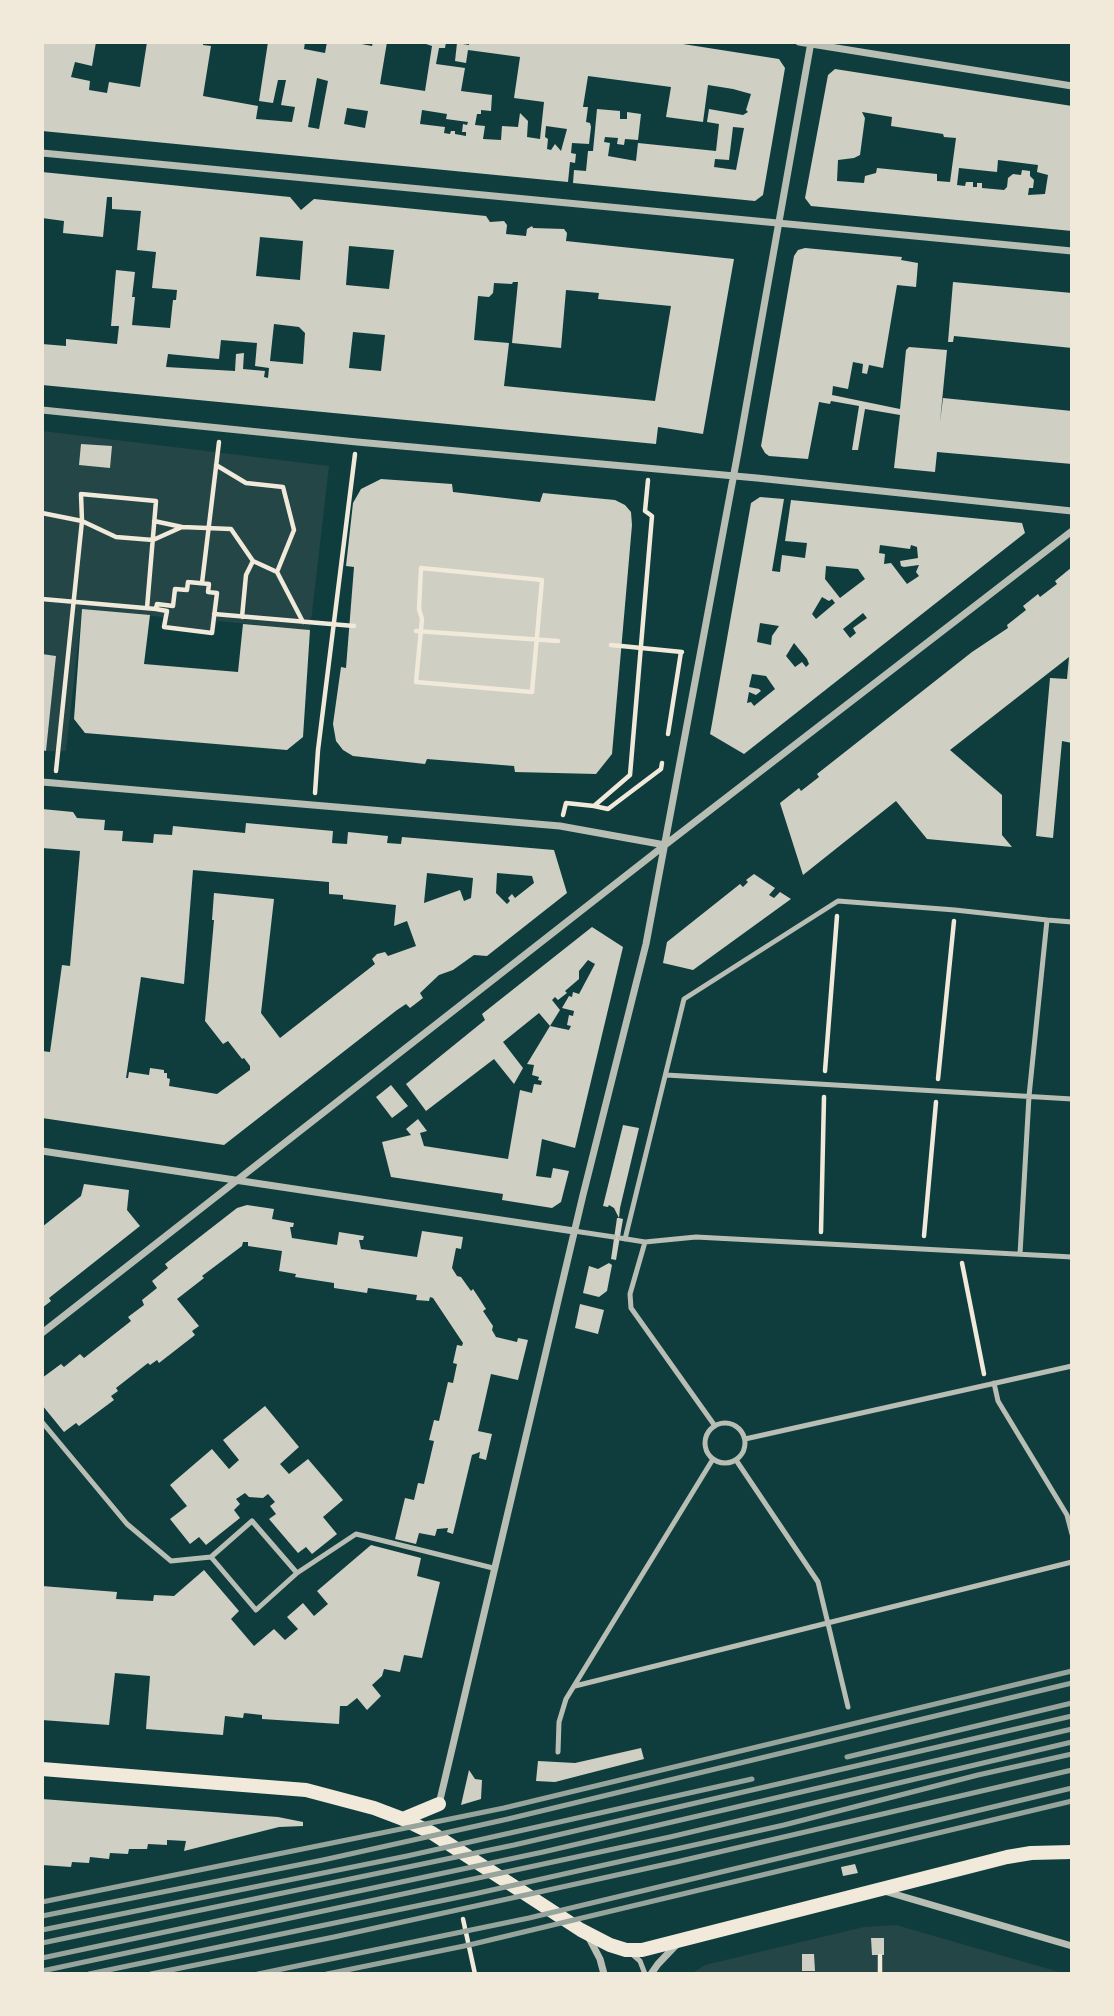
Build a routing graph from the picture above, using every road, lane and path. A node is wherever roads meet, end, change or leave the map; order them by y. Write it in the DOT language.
graph roads {
  1 [pos="799,42"];
  2 [pos="811,43"];
  3 [pos="1072,86"];
  4 [pos="42,153"];
  5 [pos="779,222"];
  6 [pos="1072,251"];
  7 [pos="42,410"];
  8 [pos="220,428"];
  9 [pos="357,442"];
  10 [pos="216,465"];
  11 [pos="649,468"];
  12 [pos="733,476"];
  13 [pos="1072,511"];
  14 [pos="42,513"];
  15 [pos="82,521"];
  16 [pos="154,521"];
  17 [pos="183,527"];
  18 [pos="207,529"];
  19 [pos="1072,531"];
  20 [pos="153,540"];
  21 [pos="253,561"];
  22 [pos="277,572"];
  23 [pos="202,583"];
  24 [pos="42,599"];
  25 [pos="72,601"];
  26 [pos="147,608"];
  27 [pos="156,610"];
  28 [pos="214,614"];
  29 [pos="242,617"];
  30 [pos="303,622"];
  31 [pos="334,624"];
  32 [pos="354,626"];
  33 [pos="418,631"];
  34 [pos="537,640"];
  35 [pos="558,641"];
  36 [pos="611,645"];
  37 [pos="642,648"];
  38 [pos="681,652"];
  39 [pos="700,653"];
  40 [pos="666,743"];
  41 [pos="664,756"];
  42 [pos="42,782"];
  43 [pos="55,783"];
  44 [pos="314,804"];
  45 [pos="594,806"];
  46 [pos="560,826"];
  47 [pos="665,845"];
  48 [pos="1047,920"];
  49 [pos="1072,922"];
  50 [pos="666,1075"];
  51 [pos="1029,1096"];
  52 [pos="1072,1099"];
  53 [pos="42,1151"];
  54 [pos="236,1180"];
  55 [pos="574,1231"];
  56 [pos="620,1238"];
  57 [pos="645,1242"];
  58 [pos="959,1251"];
  59 [pos="1020,1254"];
  60 [pos="1072,1257"];
  61 [pos="42,1333"];
  62 [pos="1072,1366"];
  63 [pos="994,1384"];
  64 [pos="986,1385"];
  65 [pos="42,1422"];
  66 [pos="715,1426"];
  67 [pos="745,1438"];
  68 [pos="713,1460"];
  69 [pos="736,1461"];
  70 [pos="1072,1534"];
  71 [pos="211,1557"];
  72 [pos="1072,1562"];
  73 [pos="494,1568"];
  74 [pos="297,1573"];
  75 [pos="828,1621"];
  76 [pos="575,1686"];
  77 [pos="848,1707"];
  78 [pos="558,1752"];
  79 [pos="42,1769"];
  80 [pos="438,1807"];
  81 [pos="403,1819"];
  82 [pos="1072,1852"];
  83 [pos="877,1889"];
  84 [pos="463,1919"];
  85 [pos="581,1930"];
  86 [pos="683,1939"];
  87 [pos="610,1945"];
  88 [pos="1072,1946"];
  89 [pos="626,1950"];
  90 [pos="880,1956"];
  91 [pos="600,1959"];
  92 [pos="475,1974"];
  93 [pos="604,1974"];
  94 [pos="645,1974"];
  95 [pos="651,1974"];
  96 [pos="880,1974"];
  1 -- 2 [label="street"];
  2 -- 3 [label="street"];
  2 -- 5 [label="street"];
  4 -- 5 [label="street"];
  5 -- 6 [label="street"];
  5 -- 12 [label="street"];
  7 -- 8 [label="street"];
  8 -- 9 [label="street"];
  8 -- 10 [label="path"];
  9 -- 11 [label="street"];
  9 -- 31 [label="path"];
  10 -- 18 [label="path"];
  10 -- 22 [label="path"];
  11 -- 12 [label="street"];
  11 -- 37 [label="path"];
  12 -- 13 [label="street"];
  12 -- 39 [label="street"];
  14 -- 15 [label="path"];
  15 -- 16 [label="path"];
  15 -- 20 [label="path"];
  15 -- 25 [label="path"];
  16 -- 17 [label="path"];
  16 -- 20 [label="path"];
  17 -- 18 [label="path"];
  17 -- 20 [label="path"];
  18 -- 21 [label="path"];
  18 -- 23 [label="path"];
  19 -- 47 [label="street"];
  20 -- 26 [label="path"];
  21 -- 22 [label="path"];
  21 -- 29 [label="path"];
  22 -- 30 [label="path"];
  23 -- 27 [label="path"];
  23 -- 28 [label="path"];
  24 -- 25 [label="path"];
  25 -- 26 [label="path"];
  25 -- 43 [label="path"];
  26 -- 27 [label="path"];
  27 -- 28 [label="path"];
  28 -- 29 [label="path"];
  29 -- 30 [label="path"];
  30 -- 31 [label="path"];
  31 -- 32 [label="path"];
  31 -- 44 [label="path"];
  33 -- 34 [label="path"];
  33 -- 34 [label="path"];
  33 -- 34 [label="path"];
  34 -- 35 [label="path"];
  36 -- 37 [label="path"];
  37 -- 38 [label="path"];
  37 -- 45 [label="path"];
  38 -- 39 [label="path"];
  38 -- 40 [label="path"];
  39 -- 47 [label="street"];
  41 -- 45 [label="path"];
  42 -- 43 [label="street"];
  43 -- 44 [label="street"];
  44 -- 46 [label="street"];
  45 -- 46 [label="path"];
  46 -- 47 [label="street"];
  47 -- 54 [label="street"];
  47 -- 55 [label="street"];
  48 -- 49 [label="lane"];
  48 -- 50 [label="lane"];
  48 -- 51 [label="lane"];
  50 -- 51 [label="lane"];
  50 -- 56 [label="lane"];
  51 -- 52 [label="lane"];
  51 -- 59 [label="lane"];
  53 -- 54 [label="street"];
  54 -- 55 [label="street"];
  54 -- 61 [label="street"];
  55 -- 56 [label="lane"];
  55 -- 73 [label="street"];
  56 -- 57 [label="lane"];
  57 -- 58 [label="lane"];
  57 -- 66 [label="lane"];
  58 -- 59 [label="lane"];
  58 -- 64 [label="path"];
  59 -- 60 [label="lane"];
  62 -- 63 [label="lane"];
  63 -- 64 [label="lane"];
  63 -- 70 [label="lane"];
  64 -- 67 [label="lane"];
  65 -- 71 [label="lane"];
  66 -- 67 [label="lane"];
  66 -- 68 [label="lane"];
  67 -- 69 [label="lane"];
  68 -- 69 [label="lane"];
  68 -- 76 [label="lane"];
  69 -- 75 [label="lane"];
  71 -- 74 [label="lane"];
  71 -- 74 [label="lane"];
  72 -- 75 [label="lane"];
  73 -- 74 [label="lane"];
  73 -- 80 [label="street"];
  75 -- 76 [label="lane"];
  75 -- 77 [label="lane"];
  76 -- 78 [label="lane"];
  79 -- 81 [label="main road"];
  80 -- 81 [label="main road"];
  81 -- 85 [label="main road"];
  82 -- 83 [label="main road"];
  83 -- 86 [label="main road"];
  83 -- 88 [label="street"];
  84 -- 92 [label="path"];
  85 -- 87 [label="main road"];
  85 -- 91 [label="street"];
  86 -- 89 [label="main road"];
  86 -- 95 [label="street"];
  87 -- 89 [label="main road"];
  87 -- 91 [label="street"];
  89 -- 94 [label="lane"];
  90 -- 96 [label="path"];
  91 -- 93 [label="street"];
}
